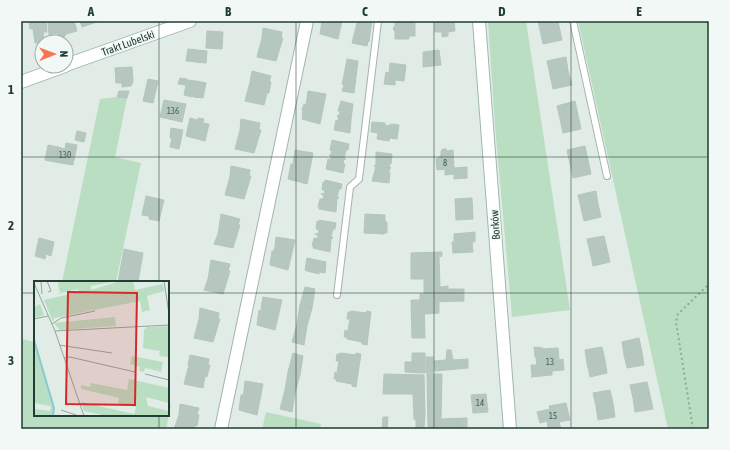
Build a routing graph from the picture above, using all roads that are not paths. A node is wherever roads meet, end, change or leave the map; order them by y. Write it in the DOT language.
graph roads {
  1 [pos="190,21"];
  2 [pos="307,21"];
  3 [pos="378,21"];
  4 [pos="480,21"];
  5 [pos="573,21"];
  6 [pos="74,63"];
  7 [pos="43,74"];
  8 [pos="21,82"];
  9 [pos="607,176"];
  10 [pos="337,295"];
  11 [pos="221,429"];
  12 [pos="510,429"];
  1 -- 6 [label="street, Trakt Lubelski"];
  2 -- 11 [label="street"];
  3 -- 10 [label="lane"];
  4 -- 12 [label="street, Borków"];
  5 -- 9 [label="lane"];
  7 -- 8 [label="street, Trakt Lubelski"];
}
